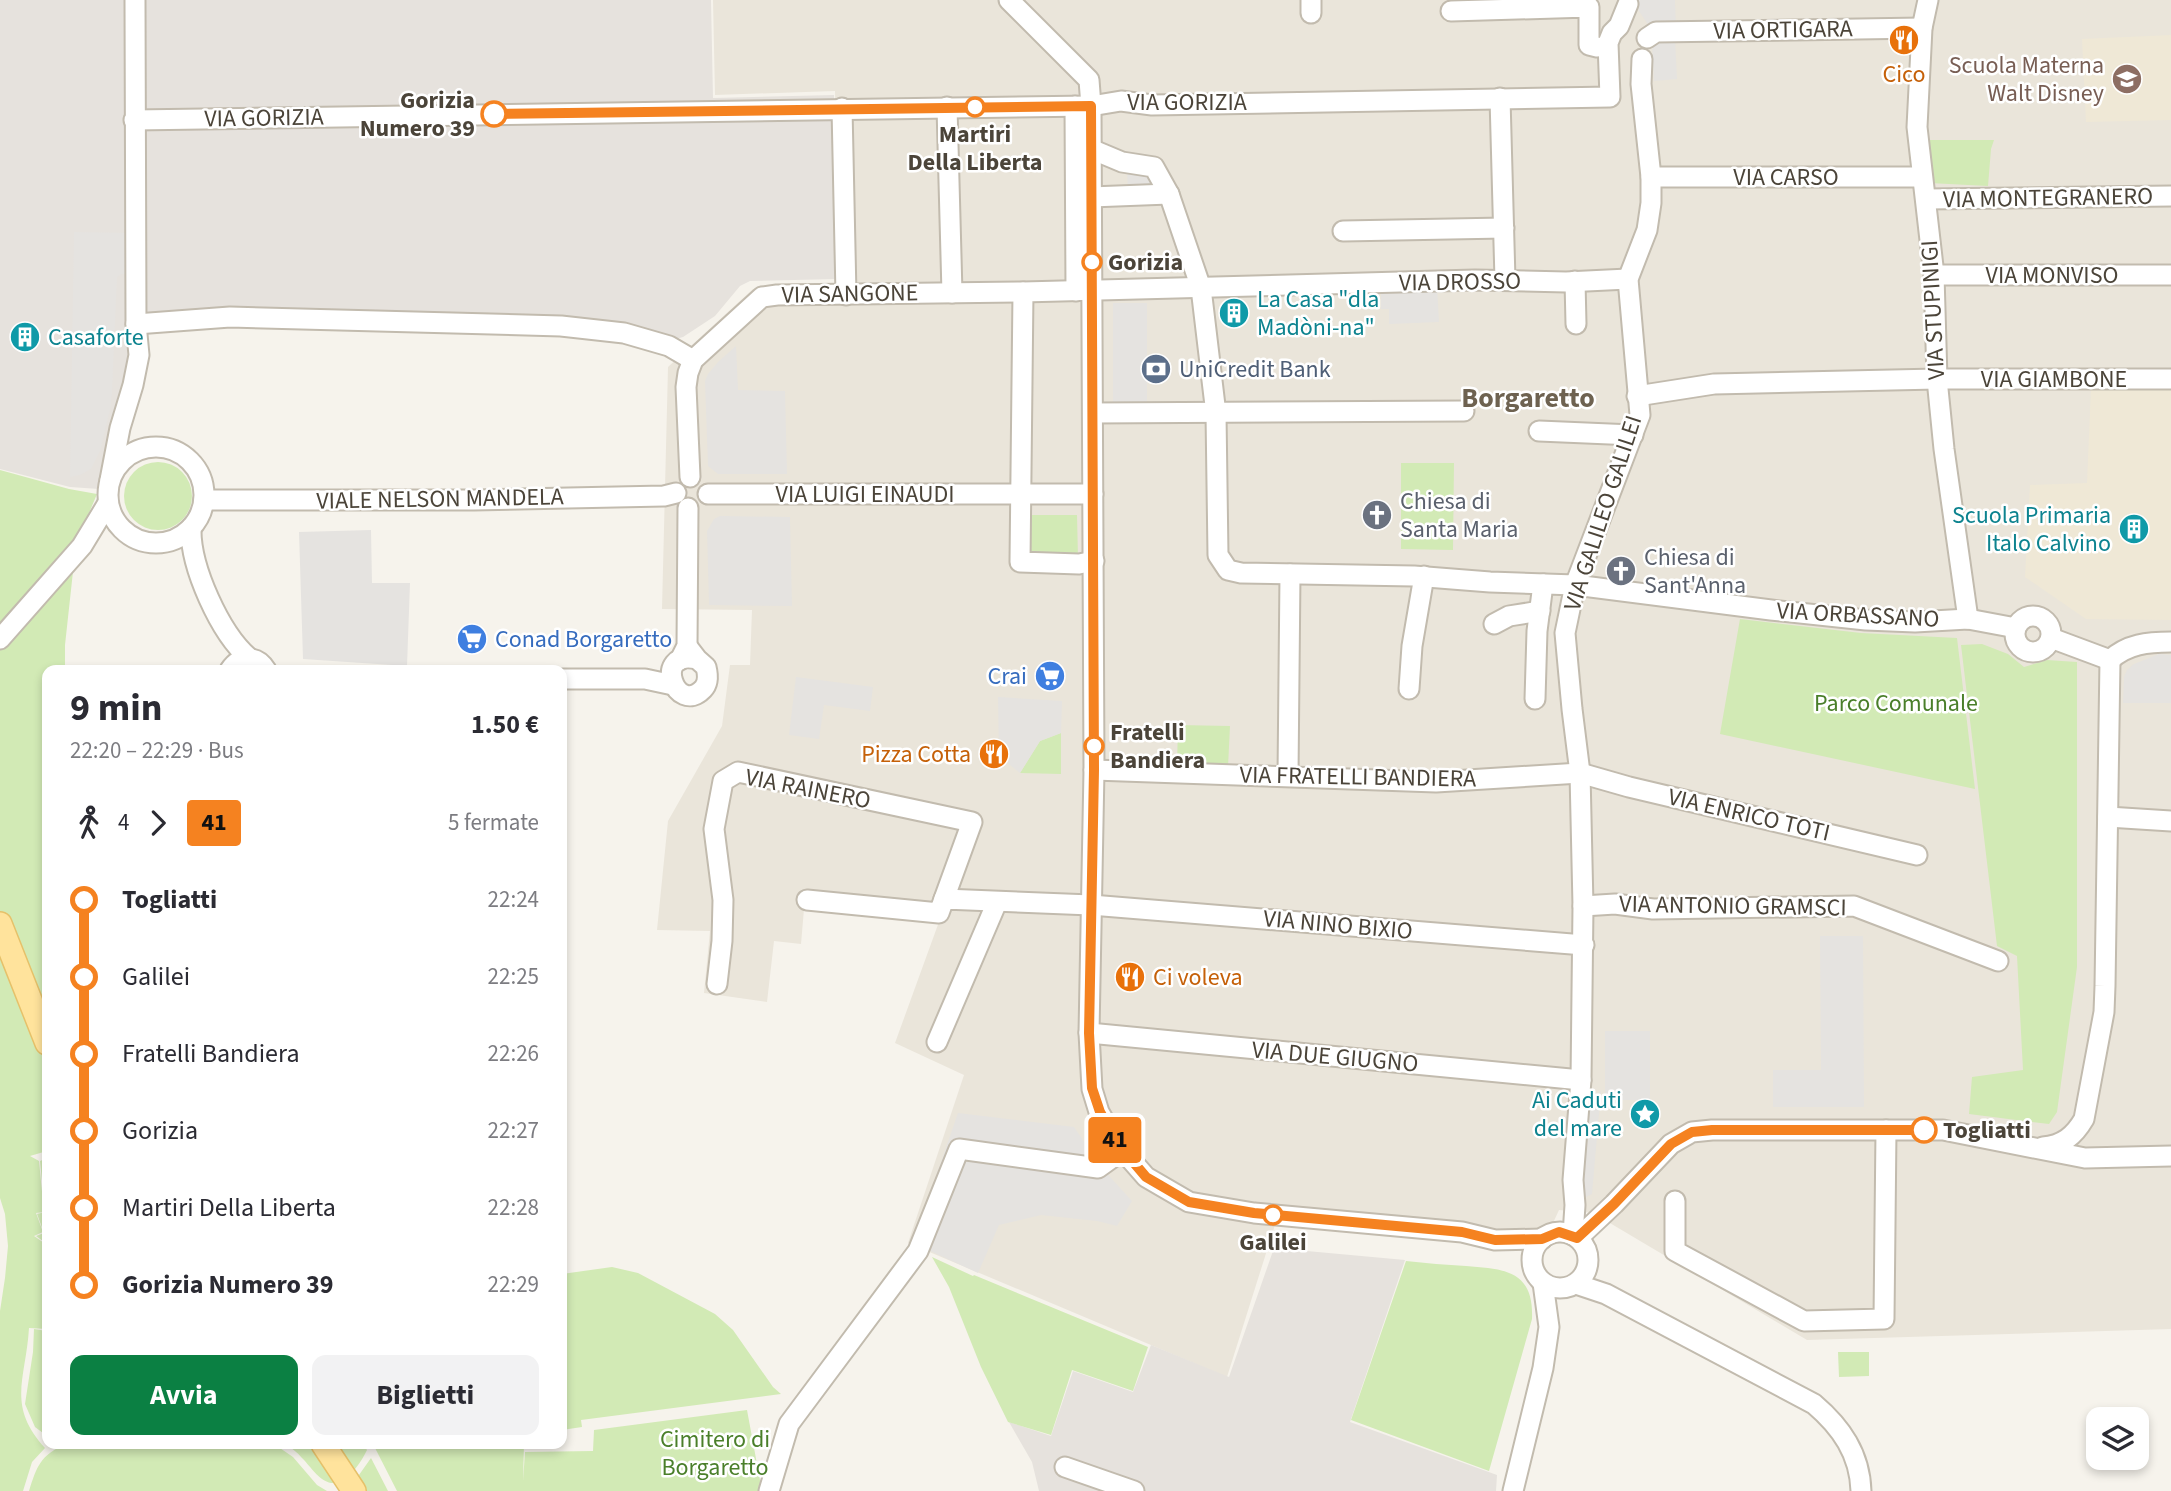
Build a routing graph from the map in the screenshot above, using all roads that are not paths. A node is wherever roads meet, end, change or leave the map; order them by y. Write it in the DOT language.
graph roads {
  1 [pos="135,0"];
  2 [pos="1009,0"];
  3 [pos="1928,0"];
  4 [pos="1628,2"];
  5 [pos="1451,11"];
  6 [pos="1922,28"];
  7 [pos="1619,38"];
  8 [pos="1642,59"];
  9 [pos="1500,98"];
  10 [pos="1083,106"];
  11 [pos="947,107"];
  12 [pos="842,108"];
  13 [pos="134,120"];
  14 [pos="1090,149"];
  15 [pos="1651,177"];
  16 [pos="1922,177"];
  17 [pos="1169,194"];
  18 [pos="2171,196"];
  19 [pos="1091,197"];
  20 [pos="1926,199"];
  21 [pos="1504,228"];
  22 [pos="1343,231"];
  23 [pos="1934,275"];
  24 [pos="2171,275"];
  25 [pos="1628,279"];
  26 [pos="1505,280"];
  27 [pos="1575,281"];
  28 [pos="1201,288"];
  29 [pos="1084,291"];
  30 [pos="1023,292"];
  31 [pos="952,293"];
  32 [pos="846,295"];
  33 [pos="136,324"];
  34 [pos="1576,324"];
  35 [pos="693,360"];
  36 [pos="1937,379"];
  37 [pos="2171,379"];
  38 [pos="1637,396"];
  39 [pos="1464,411"];
  40 [pos="1093,413"];
  41 [pos="1216,414"];
  42 [pos="1539,431"];
  43 [pos="1633,435"];
  44 [pos="690,477"];
  45 [pos="110,480"];
  46 [pos="708,494"];
  47 [pos="1022,494"];
  48 [pos="1093,494"];
  49 [pos="204,500"];
  50 [pos="682,500"];
  51 [pos="108,503"];
  52 [pos="191,528"];
  53 [pos="1094,561"];
  54 [pos="1290,574"];
  55 [pos="1424,576"];
  56 [pos="1543,584"];
  57 [pos="1575,585"];
  58 [pos="1539,611"];
  59 [pos="1968,619"];
  60 [pos="1494,624"];
  61 [pos="1,636"];
  62 [pos="2171,642"];
  63 [pos="249,658"];
  64 [pos="2110,660"];
  65 [pos="234,665"];
  66 [pos="262,665"];
  67 [pos="567,679"];
  68 [pos="1409,689"];
  69 [pos="1535,699"];
  70 [pos="1094,770"];
  71 [pos="1580,773"];
  72 [pos="1288,776"];
  73 [pos="2108,817"];
  74 [pos="2171,821"];
  75 [pos="1917,855"];
  76 [pos="944,899"];
  77 [pos="807,900"];
  78 [pos="997,902"];
  79 [pos="1091,905"];
  80 [pos="1583,906"];
  81 [pos="0,924"];
  82 [pos="1584,945"];
  83 [pos="1998,961"];
  84 [pos="717,984"];
  85 [pos="42,1030"];
  86 [pos="1089,1033"];
  87 [pos="937,1042"];
  88 [pos="1581,1080"];
  89 [pos="1886,1130"];
  90 [pos="2076,1132"];
  91 [pos="2038,1147"];
  92 [pos="1123,1150"];
  93 [pos="2122,1156"];
  94 [pos="2171,1156"];
  95 [pos="1573,1180"];
  96 [pos="1675,1201"];
  97 [pos="1614,1204"];
  98 [pos="1575,1205"];
  99 [pos="1596,1219"];
  100 [pos="1561,1236"];
  101 [pos="1495,1240"];
  102 [pos="1588,1261"];
  103 [pos="1533,1265"];
  104 [pos="1543,1283"];
  105 [pos="1572,1286"];
  106 [pos="1606,1294"];
  107 [pos="1549,1327"];
  108 [pos="326,1449"];
  109 [pos="1065,1467"];
  110 [pos="354,1491"];
  111 [pos="769,1491"];
  112 [pos="1134,1491"];
  113 [pos="1513,1491"];
  114 [pos="1861,1491"];
  1 -- 13 [label="street"];
  2 -- 10 [label="street"];
  3 -- 6 [label="street, VIA STUPINIGI"];
  4 -- 7 [label="street"];
  5 -- 7 [label="street"];
  6 -- 7 [label="street, VIA ORTIGARA"];
  6 -- 16 [label="street, VIA STUPINIGI"];
  7 -- 8 [label="street, VIA GALILEO GALILEI"];
  7 -- 8 [label="street"];
  7 -- 9 [label="street, VIA GORIZIA"];
  8 -- 15 [label="street, VIA GALILEO GALILEI"];
  9 -- 10 [label="street, VIA GORIZIA"];
  9 -- 21 [label="street"];
  10 -- 11 [label="street, VIA GORIZIA"];
  10 -- 14 [label="street"];
  10 -- 29 [label="street"];
  11 -- 12 [label="street, VIA GORIZIA"];
  11 -- 31 [label="street"];
  12 -- 13 [label="street, VIA GORIZIA"];
  12 -- 32 [label="street"];
  13 -- 33 [label="street"];
  14 -- 17 [label="street"];
  14 -- 19 [label="street"];
  15 -- 16 [label="street, VIA CARSO"];
  15 -- 25 [label="street, VIA GALILEO GALILEI"];
  16 -- 20 [label="street, VIA STUPINIGI"];
  17 -- 19 [label="street"];
  17 -- 28 [label="street"];
  18 -- 20 [label="street, VIA MONTEGRANERO"];
  19 -- 29 [label="street"];
  20 -- 23 [label="street, VIA STUPINIGI"];
  21 -- 22 [label="street"];
  21 -- 26 [label="street"];
  23 -- 24 [label="street, VIA MONVISO"];
  23 -- 36 [label="street, VIA STUPINIGI"];
  25 -- 27 [label="street, VIA DROSSO"];
  25 -- 38 [label="street, VIA GALILEO GALILEI"];
  26 -- 27 [label="street, VIA DROSSO"];
  26 -- 28 [label="street, VIA DROSSO"];
  27 -- 34 [label="street"];
  28 -- 29 [label="street, VIA DROSSO"];
  28 -- 41 [label="street"];
  29 -- 30 [label="street, VIA SANGONE"];
  29 -- 40 [label="street"];
  30 -- 31 [label="street, VIA SANGONE"];
  30 -- 47 [label="street"];
  31 -- 32 [label="street, VIA SANGONE"];
  32 -- 35 [label="street, VIA SANGONE"];
  33 -- 35 [label="street"];
  33 -- 45 [label="street"];
  35 -- 44 [label="street"];
  36 -- 37 [label="street, VIA GIAMBONE"];
  36 -- 38 [label="street, VIA GIAMBONE"];
  36 -- 59 [label="street, VIA STUPINIGI"];
  38 -- 43 [label="street, VIA GALILEO GALILEI"];
  39 -- 41 [label="street"];
  40 -- 41 [label="street"];
  40 -- 48 [label="street"];
  41 -- 54 [label="street, VIA ORBASSANO"];
  42 -- 43 [label="street"];
  43 -- 57 [label="street, VIA GALILEO GALILEI"];
  44 -- 46 [label="street"];
  44 -- 50 [label="street"];
  45 -- 49 [label="street"];
  45 -- 51 [label="street"];
  46 -- 47 [label="street, VIA LUIGI EINAUDI"];
  46 -- 50 [label="street"];
  47 -- 48 [label="street, VIA LUIGI EINAUDI"];
  47 -- 53 [label="street"];
  48 -- 53 [label="street"];
  49 -- 50 [label="street, VIALE NELSON MANDELA"];
  49 -- 52 [label="street"];
  50 -- 67 [label="street"];
  51 -- 52 [label="street"];
  51 -- 61 [label="street"];
  52 -- 63 [label="street"];
  53 -- 70 [label="street"];
  54 -- 55 [label="street, VIA ORBASSANO"];
  54 -- 72 [label="street"];
  55 -- 56 [label="street, VIA ORBASSANO"];
  55 -- 68 [label="street"];
  56 -- 57 [label="street, VIA ORBASSANO"];
  56 -- 58 [label="street"];
  57 -- 59 [label="street, VIA ORBASSANO"];
  57 -- 71 [label="street, VIA GALILEO GALILEI"];
  58 -- 60 [label="street"];
  58 -- 69 [label="street"];
  59 -- 64 [label="street, VIA ORBASSANO"];
  62 -- 64 [label="street"];
  63 -- 65 [label="street"];
  63 -- 66 [label="street"];
  64 -- 73 [label="street"];
  70 -- 72 [label="street, VIA FRATELLI BANDIERA"];
  70 -- 79 [label="street"];
  71 -- 72 [label="street, VIA FRATELLI BANDIERA"];
  71 -- 75 [label="street, VIA ENRICO TOTI"];
  71 -- 80 [label="street, VIA GALILEO GALILEI"];
  73 -- 74 [label="street"];
  73 -- 90 [label="street"];
  76 -- 77 [label="street"];
  76 -- 78 [label="street"];
  76 -- 84 [label="street, VIA RAINERO"];
  78 -- 79 [label="street"];
  78 -- 87 [label="street"];
  79 -- 82 [label="street, VIA NINO BIXIO"];
  79 -- 86 [label="street"];
  80 -- 82 [label="street, VIA GALILEO GALILEI"];
  80 -- 83 [label="street, VIA ANTONIO GRAMSCI"];
  81 -- 85 [label="main road"];
  82 -- 88 [label="street, VIA GALILEO GALILEI"];
  86 -- 88 [label="street, VIA DUE GIUGNO"];
  86 -- 92 [label="street"];
  88 -- 95 [label="street, VIA GALILEO GALILEI"];
  89 -- 91 [label="street"];
  89 -- 96 [label="street"];
  89 -- 97 [label="street"];
  90 -- 91 [label="street"];
  90 -- 93 [label="street"];
  91 -- 93 [label="street"];
  92 -- 101 [label="street"];
  92 -- 111 [label="street"];
  93 -- 94 [label="street"];
  95 -- 98 [label="street, VIA GALILEO GALILEI"];
  95 -- 100 [label="street, VIA GALILEO GALILEI"];
  97 -- 99 [label="street"];
  97 -- 102 [label="street"];
  98 -- 99 [label="street"];
  98 -- 100 [label="street, VIA GALILEO GALILEI"];
  99 -- 100 [label="street"];
  100 -- 101 [label="street"];
  100 -- 102 [label="street"];
  100 -- 103 [label="street"];
  101 -- 103 [label="street"];
  102 -- 105 [label="street"];
  102 -- 106 [label="street"];
  103 -- 104 [label="street"];
  104 -- 105 [label="street"];
  104 -- 107 [label="street"];
  105 -- 106 [label="street"];
  105 -- 107 [label="street"];
  106 -- 114 [label="street"];
  107 -- 113 [label="street"];
  108 -- 110 [label="main road"];
  109 -- 112 [label="street"];
}
